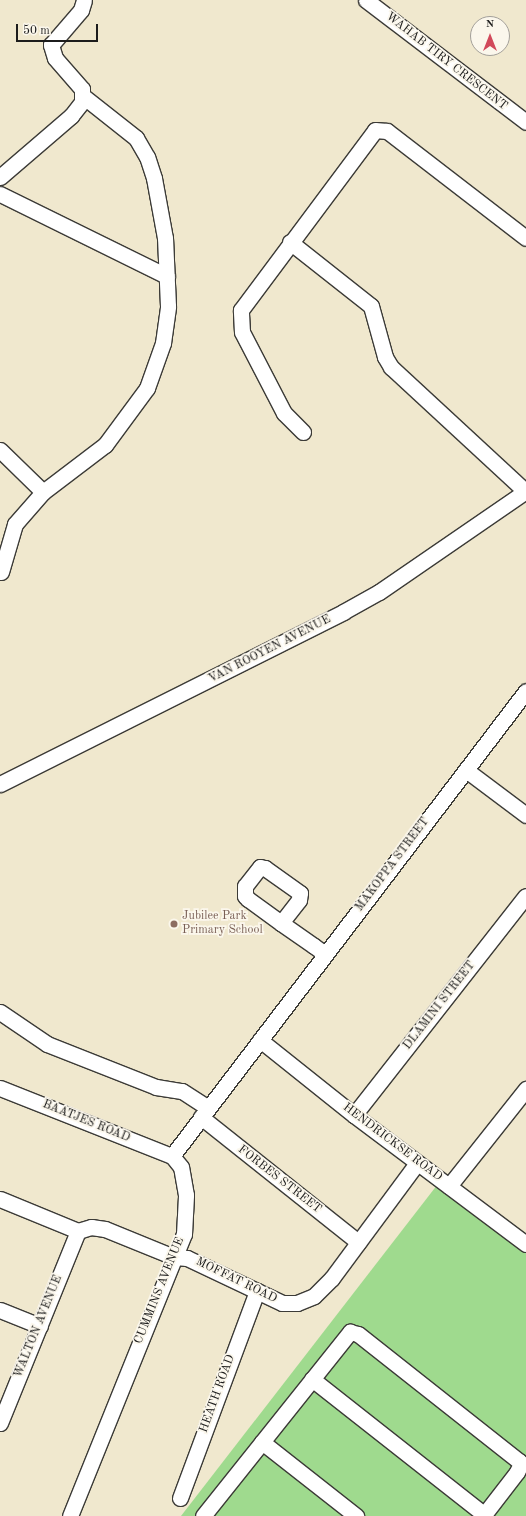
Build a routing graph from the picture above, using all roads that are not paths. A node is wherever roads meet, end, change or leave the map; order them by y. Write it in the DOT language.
graph roads {
  1 [pos="84,0"];
  2 [pos="366,0"];
  3 [pos="83,96"];
  4 [pos="526,122"];
  5 [pos="0,177"];
  6 [pos="0,194"];
  7 [pos="526,238"];
  8 [pos="290,242"];
  9 [pos="167,276"];
  10 [pos="303,432"];
  11 [pos="0,450"];
  12 [pos="43,492"];
  13 [pos="526,492"];
  14 [pos="1,572"];
  15 [pos="526,691"];
  16 [pos="466,770"];
  17 [pos="0,784"];
  18 [pos="526,815"];
  19 [pos="526,896"];
  20 [pos="281,923"];
  21 [pos="325,954"];
  22 [pos="0,1012"];
  23 [pos="260,1040"];
  24 [pos="0,1088"];
  25 [pos="526,1089"];
  26 [pos="205,1112"];
  27 [pos="354,1115"];
  28 [pos="172,1156"];
  29 [pos="417,1163"];
  30 [pos="449,1186"];
  31 [pos="0,1199"];
  32 [pos="78,1231"];
  33 [pos="358,1242"];
  34 [pos="526,1244"];
  35 [pos="174,1257"];
  36 [pos="257,1291"];
  37 [pos="0,1310"];
  38 [pos="40,1326"];
  39 [pos="312,1378"];
  40 [pos="0,1422"];
  41 [pos="262,1442"];
  42 [pos="180,1498"];
  43 [pos="484,1515"];
  44 [pos="70,1516"];
  45 [pos="203,1516"];
  46 [pos="356,1516"];
  1 -- 3 [label="street"];
  2 -- 4 [label="street, WAHAB TIRY CRESCENT"];
  3 -- 5 [label="street"];
  3 -- 9 [label="street"];
  6 -- 9 [label="street"];
  7 -- 8 [label="street"];
  8 -- 10 [label="street"];
  8 -- 13 [label="street"];
  9 -- 12 [label="street"];
  11 -- 12 [label="street"];
  12 -- 14 [label="street"];
  13 -- 17 [label="street, VAN ROOYEN AVENUE"];
  15 -- 16 [label="street, MAKOPPA STREET"];
  16 -- 18 [label="street"];
  16 -- 21 [label="street, MAKOPPA STREET"];
  19 -- 27 [label="street, DLAMINI STREET"];
  20 -- 21 [label="street"];
  21 -- 23 [label="street, MAKOPPA STREET"];
  22 -- 26 [label="street, FORBES STREET"];
  23 -- 26 [label="street"];
  23 -- 27 [label="street, HENDRICKSE ROAD"];
  24 -- 28 [label="street, BAATJES ROAD"];
  25 -- 30 [label="street"];
  26 -- 28 [label="street"];
  26 -- 33 [label="street, FORBES STREET"];
  27 -- 29 [label="street, HENDRICKSE ROAD"];
  28 -- 35 [label="street, CUMMINS AVENUE"];
  29 -- 30 [label="street, HENDRICKSE ROAD"];
  29 -- 33 [label="street, MOFFAT ROAD"];
  30 -- 34 [label="street, HENDRICKSE ROAD"];
  31 -- 32 [label="street"];
  32 -- 35 [label="street, MOFFAT ROAD"];
  32 -- 38 [label="street, WALTON AVENUE"];
  33 -- 36 [label="street, MOFFAT ROAD"];
  35 -- 36 [label="street, MOFFAT ROAD"];
  35 -- 44 [label="street, CUMMINS AVENUE"];
  36 -- 42 [label="street, HEATH ROAD"];
  37 -- 38 [label="street"];
  38 -- 40 [label="street, WALTON AVENUE"];
  39 -- 41 [label="street"];
  39 -- 43 [label="street"];
  39 -- 43 [label="street"];
  41 -- 45 [label="street"];
  41 -- 46 [label="street"];
}
